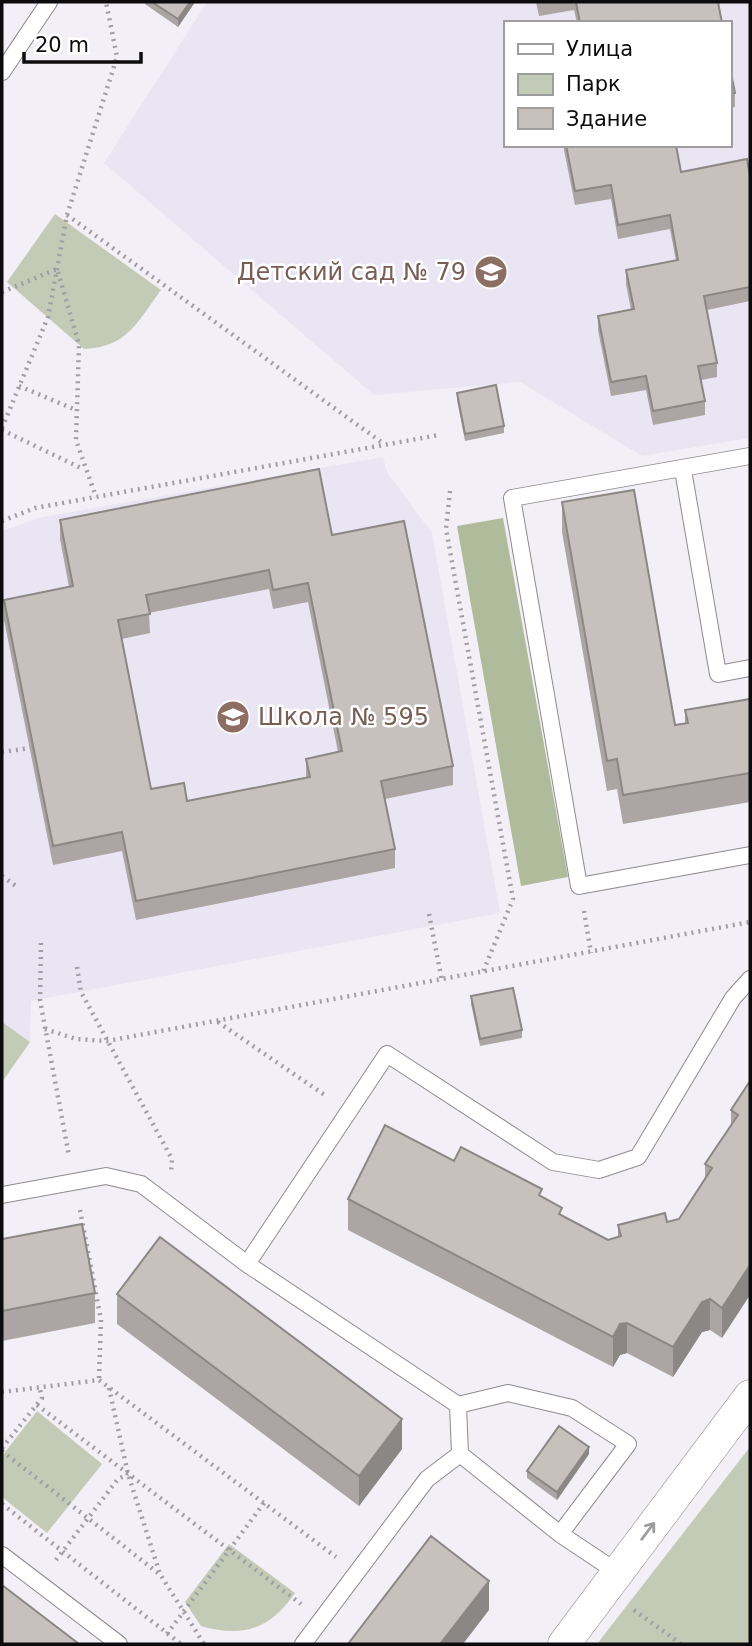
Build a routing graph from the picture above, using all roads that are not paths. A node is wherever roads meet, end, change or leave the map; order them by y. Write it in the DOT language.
graph roads {
  1 [pos="49,2"];
  2 [pos="2,72"];
  3 [pos="750,456"];
  4 [pos="683,470"];
  5 [pos="750,668"];
  6 [pos="750,856"];
  7 [pos="750,979"];
  8 [pos="2,1195"];
  9 [pos="247,1264"];
  10 [pos="750,1396"];
  11 [pos="458,1405"];
  12 [pos="460,1454"];
  13 [pos="560,1534"];
  14 [pos="2,1555"];
  15 [pos="611,1580"];
  16 [pos="119,1644"];
  17 [pos="303,1644"];
  18 [pos="564,1644"];
  1 -- 2 [label="lane"];
  3 -- 4 [label="lane"];
  4 -- 5 [label="lane"];
  4 -- 6 [label="lane"];
  7 -- 9 [label="lane"];
  8 -- 9 [label="lane"];
  9 -- 11 [label="lane"];
  15 -- 10 [label="street, one-way"];
  11 -- 12 [label="lane"];
  11 -- 13 [label="lane"];
  12 -- 13 [label="lane"];
  12 -- 17 [label="lane"];
  13 -- 15 [label="lane"];
  14 -- 16 [label="lane"];
  15 -- 18 [label="street"];
}
